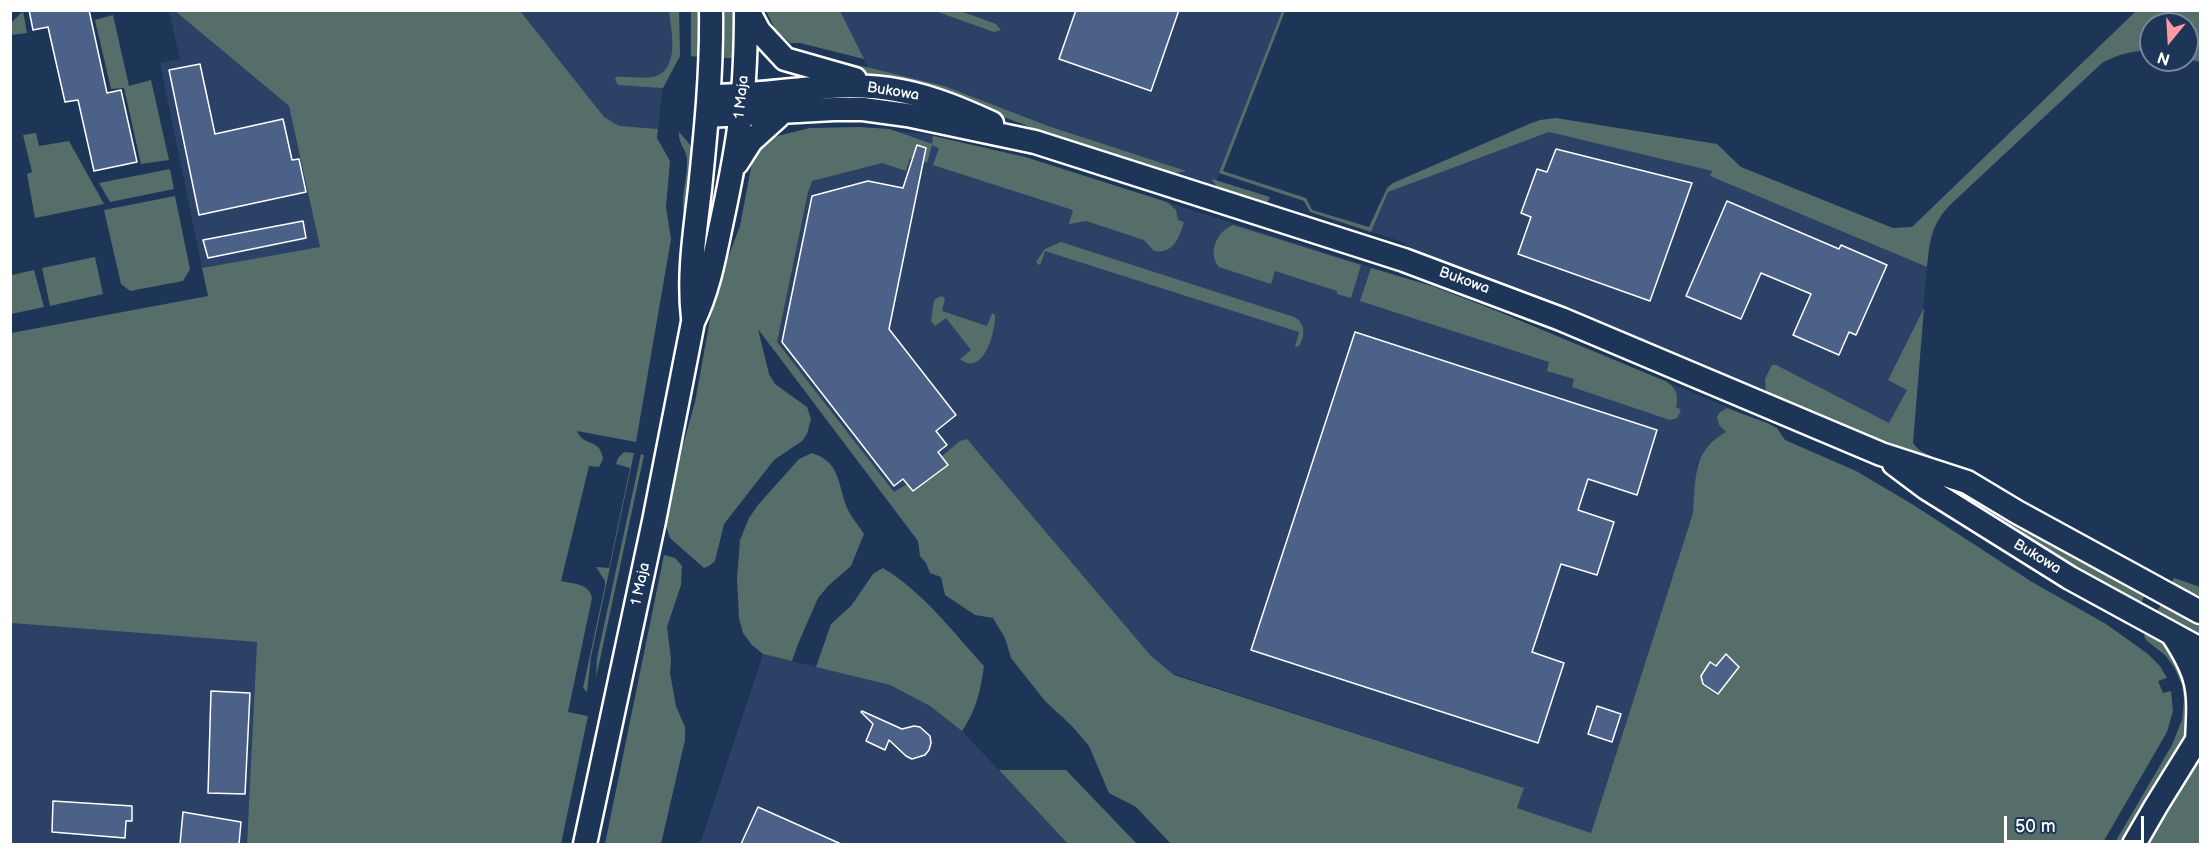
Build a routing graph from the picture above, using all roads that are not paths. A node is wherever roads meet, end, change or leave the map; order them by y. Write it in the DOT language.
graph roads {
  1 [pos="711,10"];
  2 [pos="747,10"];
  3 [pos="900,91"];
  4 [pos="742,105"];
  5 [pos="708,106"];
  6 [pos="782,113"];
  7 [pos="1035,142"];
  8 [pos="732,172"];
  9 [pos="693,322"];
  10 [pos="1881,454"];
  11 [pos="2167,594"];
  12 [pos="2200,605"];
  13 [pos="2200,612"];
  14 [pos="2171,633"];
  15 [pos="2200,649"];
  16 [pos="2199,738"];
  17 [pos="585,844"];
  18 [pos="2134,844"];
  1 -- 5 [label="street, 1 Maja"];
  2 -- 3 [label="street"];
  2 -- 4 [label="street, 1 Maja"];
  3 -- 4 [label="street, Bukowa"];
  3 -- 7 [label="street, Bukowa"];
  4 -- 5 [label="street"];
  4 -- 6 [label="street, Bukowa"];
  4 -- 8 [label="street, 1 Maja"];
  5 -- 9 [label="street, 1 Maja"];
  6 -- 7 [label="street, Bukowa"];
  6 -- 8 [label="street"];
  7 -- 10 [label="street, Bukowa"];
  8 -- 9 [label="street, 1 Maja"];
  9 -- 17 [label="street, 1 Maja"];
  10 -- 11 [label="street, Bukowa"];
  10 -- 14 [label="street, Bukowa"];
  11 -- 12 [label="street"];
  11 -- 13 [label="street, Bukowa"];
  14 -- 15 [label="street, Bukowa"];
  14 -- 16 [label="street"];
  16 -- 18 [label="street"];
}
